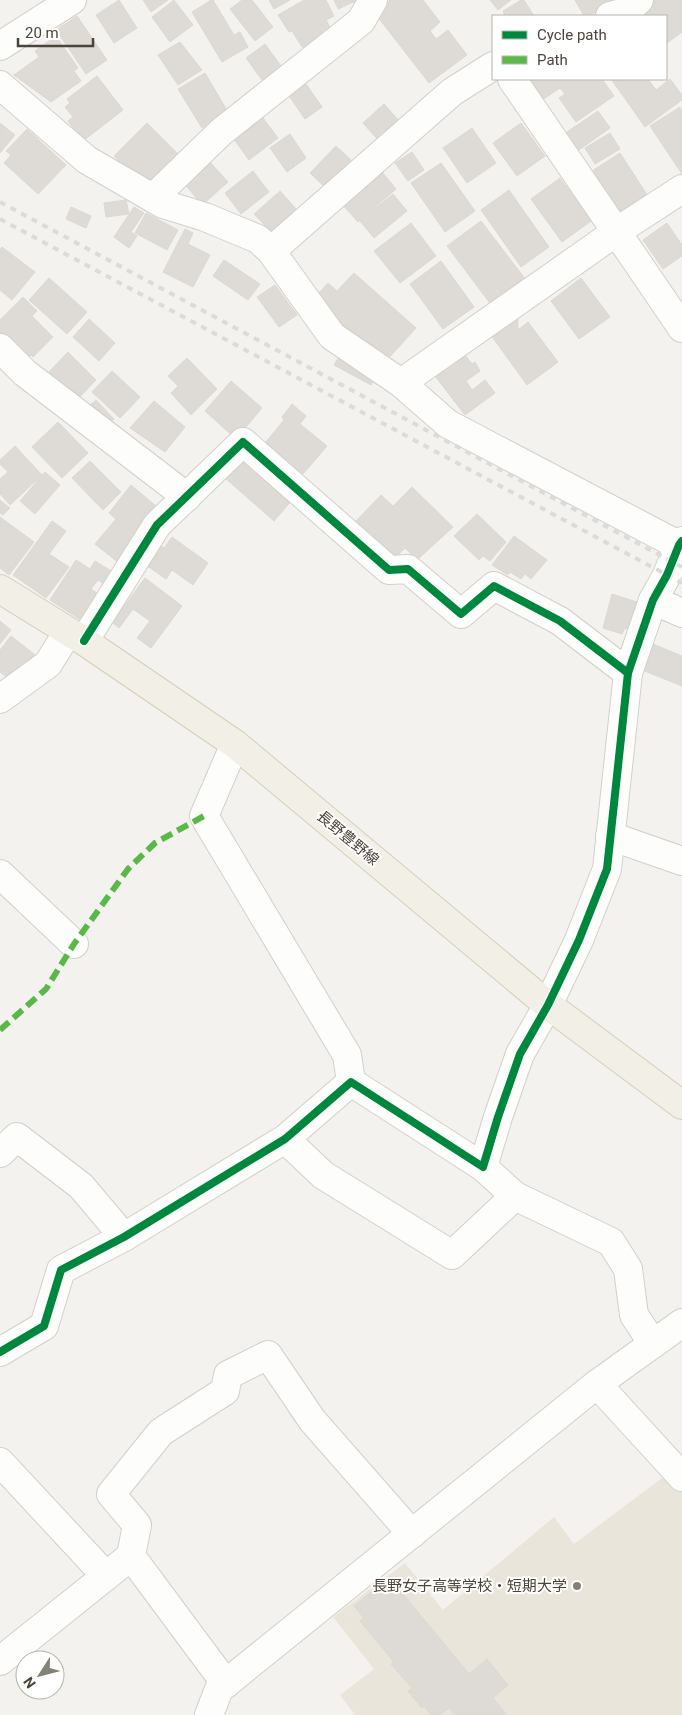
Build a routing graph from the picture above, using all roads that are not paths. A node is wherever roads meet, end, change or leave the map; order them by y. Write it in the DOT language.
graph roads {
  1 [pos="72,0"];
  2 [pos="373,0"];
  3 [pos="639,0"];
  4 [pos="614,15"];
  5 [pos="0,46"];
  6 [pos="492,67"];
  7 [pos="513,80"];
  8 [pos="0,85"];
  9 [pos="682,189"];
  10 [pos="152,198"];
  11 [pos="616,232"];
  12 [pos="271,251"];
  13 [pos="682,328"];
  14 [pos="0,348"];
  15 [pos="401,383"];
  16 [pos="187,496"];
  17 [pos="681,544"];
  18 [pos="0,589"];
  19 [pos="653,600"];
  20 [pos="682,613"];
  21 [pos="76,636"];
  22 [pos="628,673"];
  23 [pos="0,699"];
  24 [pos="235,744"];
  25 [pos="610,836"];
  26 [pos="682,861"];
  27 [pos="0,874"];
  28 [pos="74,944"];
  29 [pos="548,1005"];
  30 [pos="351,1082"];
  31 [pos="682,1105"];
  32 [pos="285,1139"];
  33 [pos="8,1145"];
  34 [pos="483,1168"];
  35 [pos="515,1196"];
  36 [pos="124,1237"];
  37 [pos="682,1324"];
  38 [pos="653,1344"];
  39 [pos="0,1352"];
  40 [pos="597,1384"];
  41 [pos="0,1462"];
  42 [pos="682,1477"];
  43 [pos="412,1534"];
  44 [pos="131,1556"];
  45 [pos="106,1576"];
  46 [pos="0,1662"];
  47 [pos="226,1684"];
  48 [pos="209,1715"];
  1 -- 5 [label="street"];
  2 -- 10 [label="street"];
  3 -- 4 [label="street"];
  6 -- 12 [label="street"];
  7 -- 11 [label="street"];
  8 -- 10 [label="street"];
  9 -- 11 [label="street"];
  10 -- 12 [label="street"];
  11 -- 13 [label="street"];
  11 -- 15 [label="street"];
  12 -- 15 [label="street"];
  14 -- 16 [label="street"];
  15 -- 17 [label="street"];
  16 -- 21 [label="street"];
  16 -- 22 [label="street"];
  17 -- 19 [label="street"];
  18 -- 21 [label="main road, 長野豊野線"];
  19 -- 20 [label="street"];
  19 -- 22 [label="street"];
  21 -- 23 [label="street"];
  21 -- 24 [label="main road, 長野豊野線"];
  22 -- 25 [label="street"];
  24 -- 29 [label="main road, 長野豊野線"];
  24 -- 30 [label="street"];
  25 -- 26 [label="street"];
  25 -- 29 [label="street"];
  27 -- 28 [label="street"];
  29 -- 31 [label="main road, 長野豊野線"];
  29 -- 34 [label="street"];
  30 -- 32 [label="street"];
  30 -- 34 [label="street"];
  32 -- 35 [label="street"];
  32 -- 36 [label="street"];
  33 -- 36 [label="street"];
  34 -- 35 [label="street"];
  35 -- 38 [label="street"];
  36 -- 39 [label="street"];
  37 -- 38 [label="street"];
  38 -- 40 [label="street"];
  40 -- 42 [label="street"];
  40 -- 43 [label="street"];
  41 -- 45 [label="street"];
  43 -- 44 [label="street"];
  43 -- 47 [label="street"];
  44 -- 45 [label="street"];
  44 -- 47 [label="street"];
  45 -- 46 [label="street"];
  47 -- 48 [label="street"];
}
